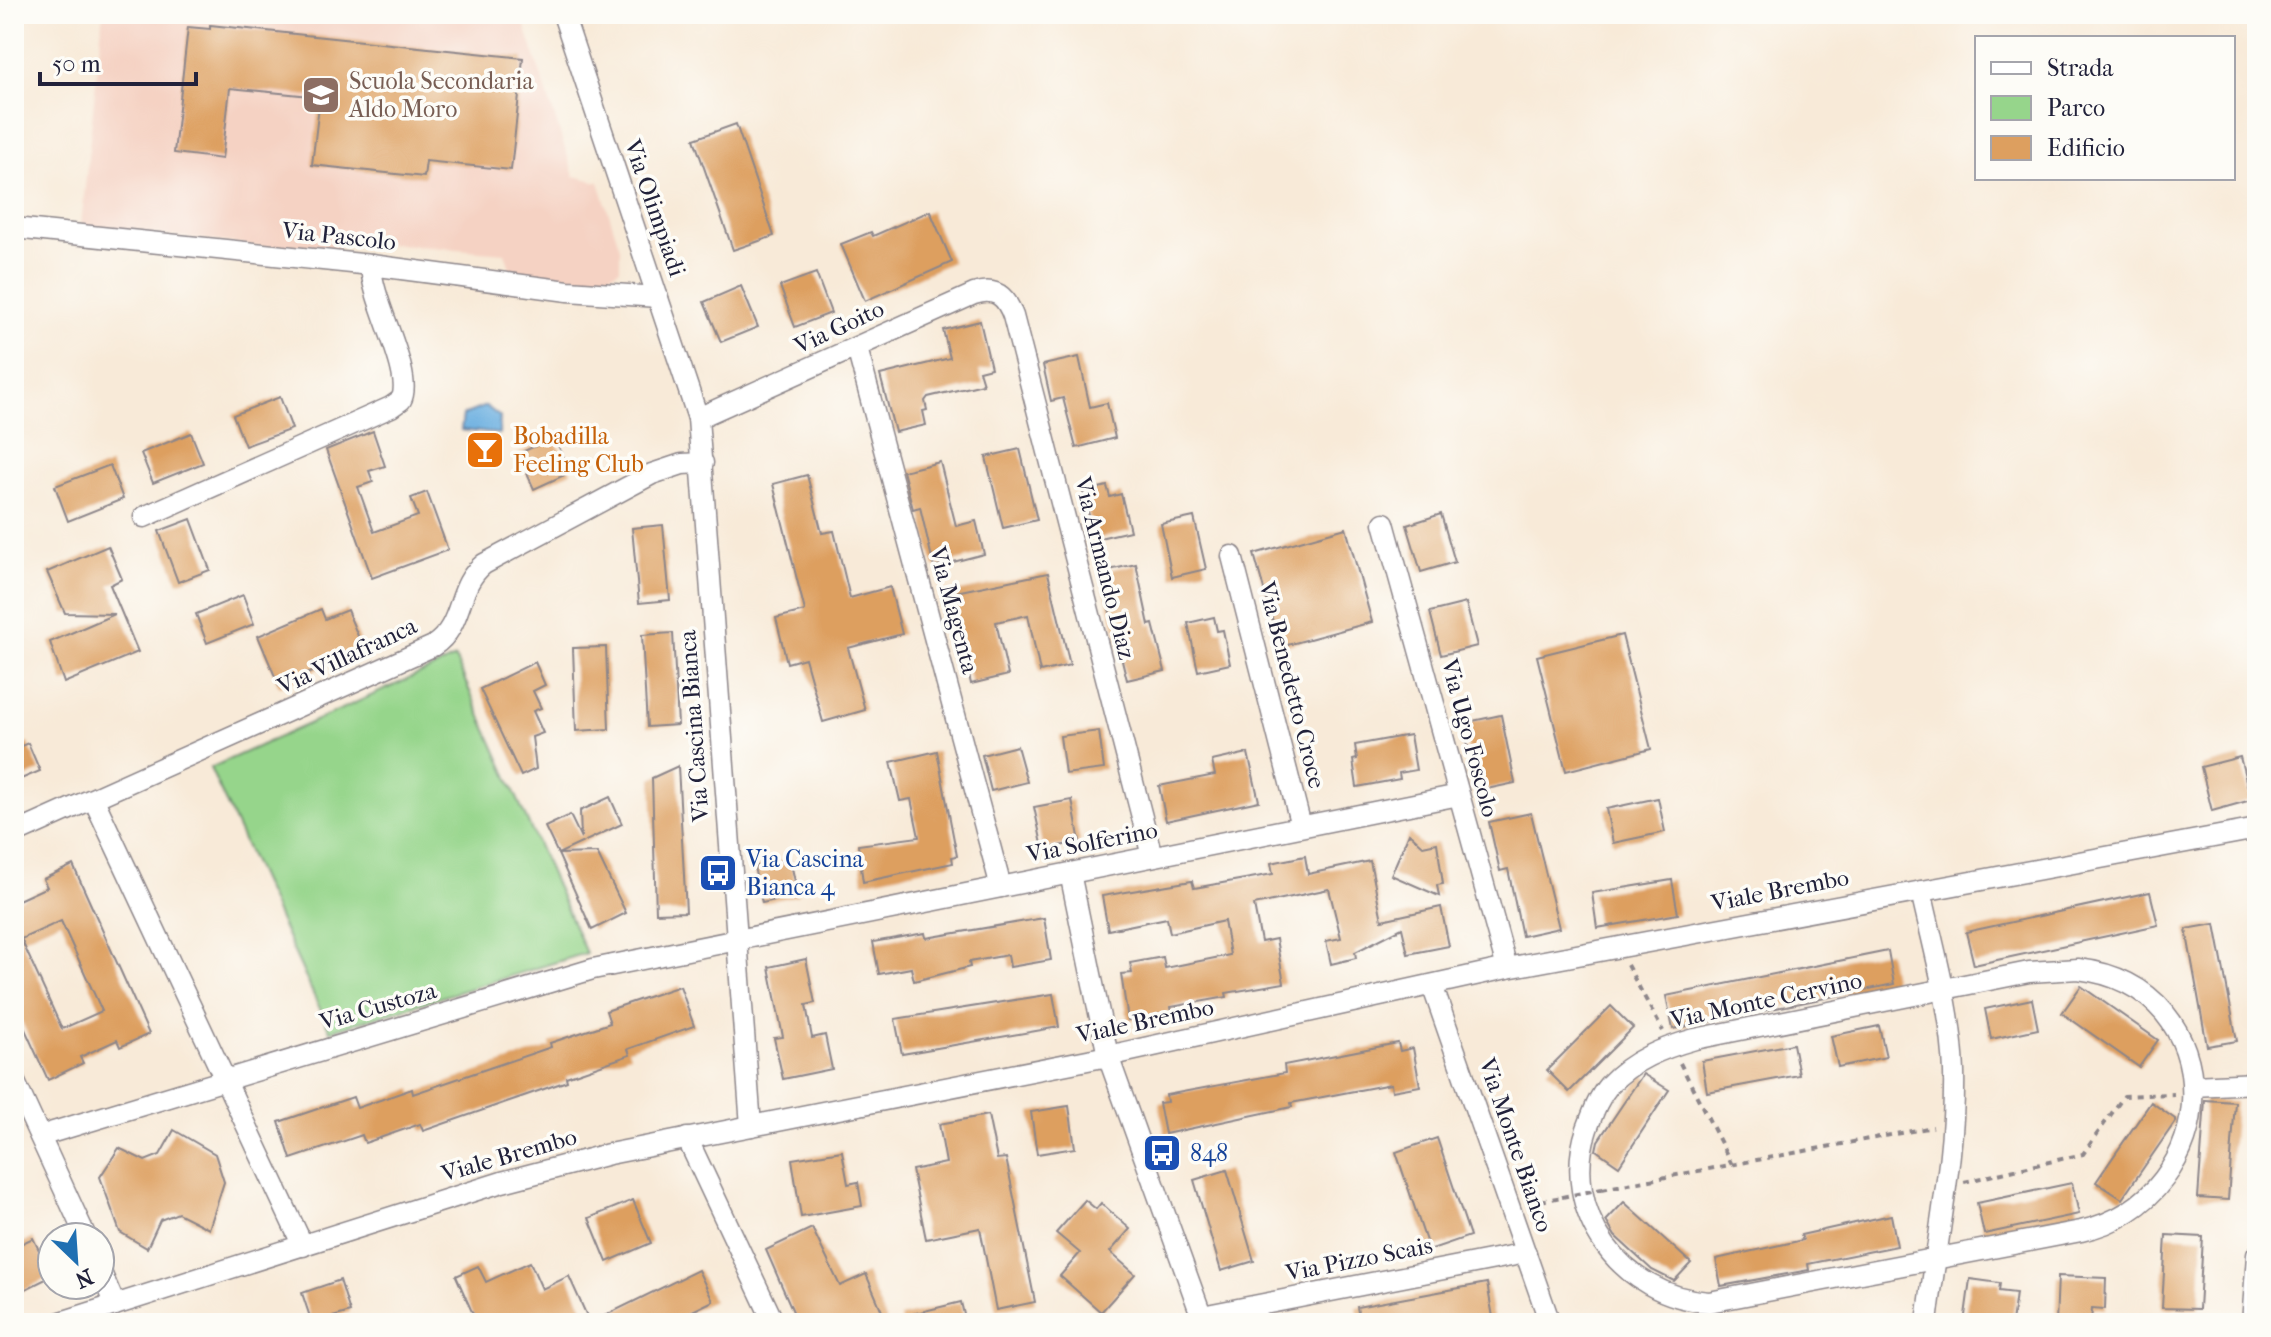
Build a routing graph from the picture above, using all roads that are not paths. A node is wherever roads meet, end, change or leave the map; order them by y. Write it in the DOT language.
graph roads {
  1 [pos="563,14"];
  2 [pos="14,228"];
  3 [pos="371,265"];
  4 [pos="1001,295"];
  5 [pos="658,297"];
  6 [pos="857,348"];
  7 [pos="698,418"];
  8 [pos="703,463"];
  9 [pos="144,517"];
  10 [pos="1384,523"];
  11 [pos="1232,556"];
  12 [pos="1459,795"];
  13 [pos="94,800"];
  14 [pos="1301,826"];
  15 [pos="2257,829"];
  16 [pos="14,834"];
  17 [pos="1152,856"];
  18 [pos="1070,873"];
  19 [pos="1001,887"];
  20 [pos="1921,891"];
  21 [pos="735,940"];
  22 [pos="1507,968"];
  23 [pos="1432,985"];
  24 [pos="1942,989"];
  25 [pos="1108,1056"];
  26 [pos="225,1078"];
  27 [pos="14,1080"];
  28 [pos="2257,1083"];
  29 [pos="2192,1090"];
  30 [pos="751,1126"];
  31 [pos="40,1136"];
  32 [pos="687,1138"];
  33 [pos="79,1221"];
  34 [pos="303,1246"];
  35 [pos="1526,1253"];
  36 [pos="2257,1255"];
  37 [pos="1934,1261"];
  38 [pos="113,1301"];
  39 [pos="115,1305"];
  40 [pos="1203,1320"];
  41 [pos="58,1323"];
  42 [pos="774,1323"];
  43 [pos="1550,1323"];
  44 [pos="1927,1323"];
  45 [pos="2252,1323"];
  1 -- 5 [label="street, Via Olimpiadi"];
  2 -- 3 [label="street, Via Pascolo"];
  3 -- 5 [label="street, Via Pascolo"];
  3 -- 9 [label="street"];
  4 -- 6 [label="street, Via Goito"];
  4 -- 17 [label="street, Via Armando Diaz"];
  5 -- 7 [label="street, Via Olimpiadi"];
  6 -- 7 [label="street, Via Goito"];
  6 -- 19 [label="street, Via Magenta"];
  7 -- 8 [label="street, Via Cascina Bianca"];
  8 -- 13 [label="street, Via Villafranca"];
  8 -- 21 [label="street, Via Cascina Bianca"];
  10 -- 12 [label="street, Via Ugo Foscolo"];
  11 -- 14 [label="street, Via Benedetto Croce"];
  12 -- 14 [label="street, Via Solferino"];
  12 -- 22 [label="street, Via Ugo Foscolo"];
  13 -- 16 [label="street, Via Villafranca"];
  13 -- 26 [label="street"];
  14 -- 17 [label="street, Via Solferino"];
  15 -- 20 [label="street, Viale Brembo"];
  17 -- 18 [label="street, Via Solferino"];
  18 -- 19 [label="street, Via Solferino"];
  18 -- 25 [label="street"];
  19 -- 21 [label="street, Via Solferino"];
  20 -- 22 [label="street, Viale Brembo"];
  20 -- 24 [label="street"];
  21 -- 26 [label="street, Via Custoza"];
  21 -- 30 [label="street, Via Cascina Bianca"];
  22 -- 23 [label="street, Viale Brembo"];
  23 -- 25 [label="street, Viale Brembo"];
  23 -- 35 [label="street, Via Monte Bianco"];
  24 -- 29 [label="street, Via Monte Cervino"];
  24 -- 37 [label="street"];
  24 -- 37 [label="street, Via Monte Cervino"];
  25 -- 30 [label="street, Viale Brembo"];
  25 -- 40 [label="street"];
  26 -- 31 [label="street, Via Custoza"];
  26 -- 34 [label="street"];
  27 -- 31 [label="street"];
  28 -- 29 [label="street"];
  29 -- 37 [label="street, Via Monte Cervino"];
  30 -- 32 [label="street, Viale Brembo"];
  31 -- 33 [label="street"];
  32 -- 34 [label="street, Viale Brembo"];
  32 -- 42 [label="street"];
  34 -- 39 [label="street, Viale Brembo"];
  35 -- 40 [label="street, Via Pizzo Scais"];
  35 -- 43 [label="street, Via Monte Bianco"];
  36 -- 45 [label="street"];
  37 -- 44 [label="street"];
  38 -- 39 [label="street"];
  39 -- 41 [label="street, Viale Brembo"];
}
